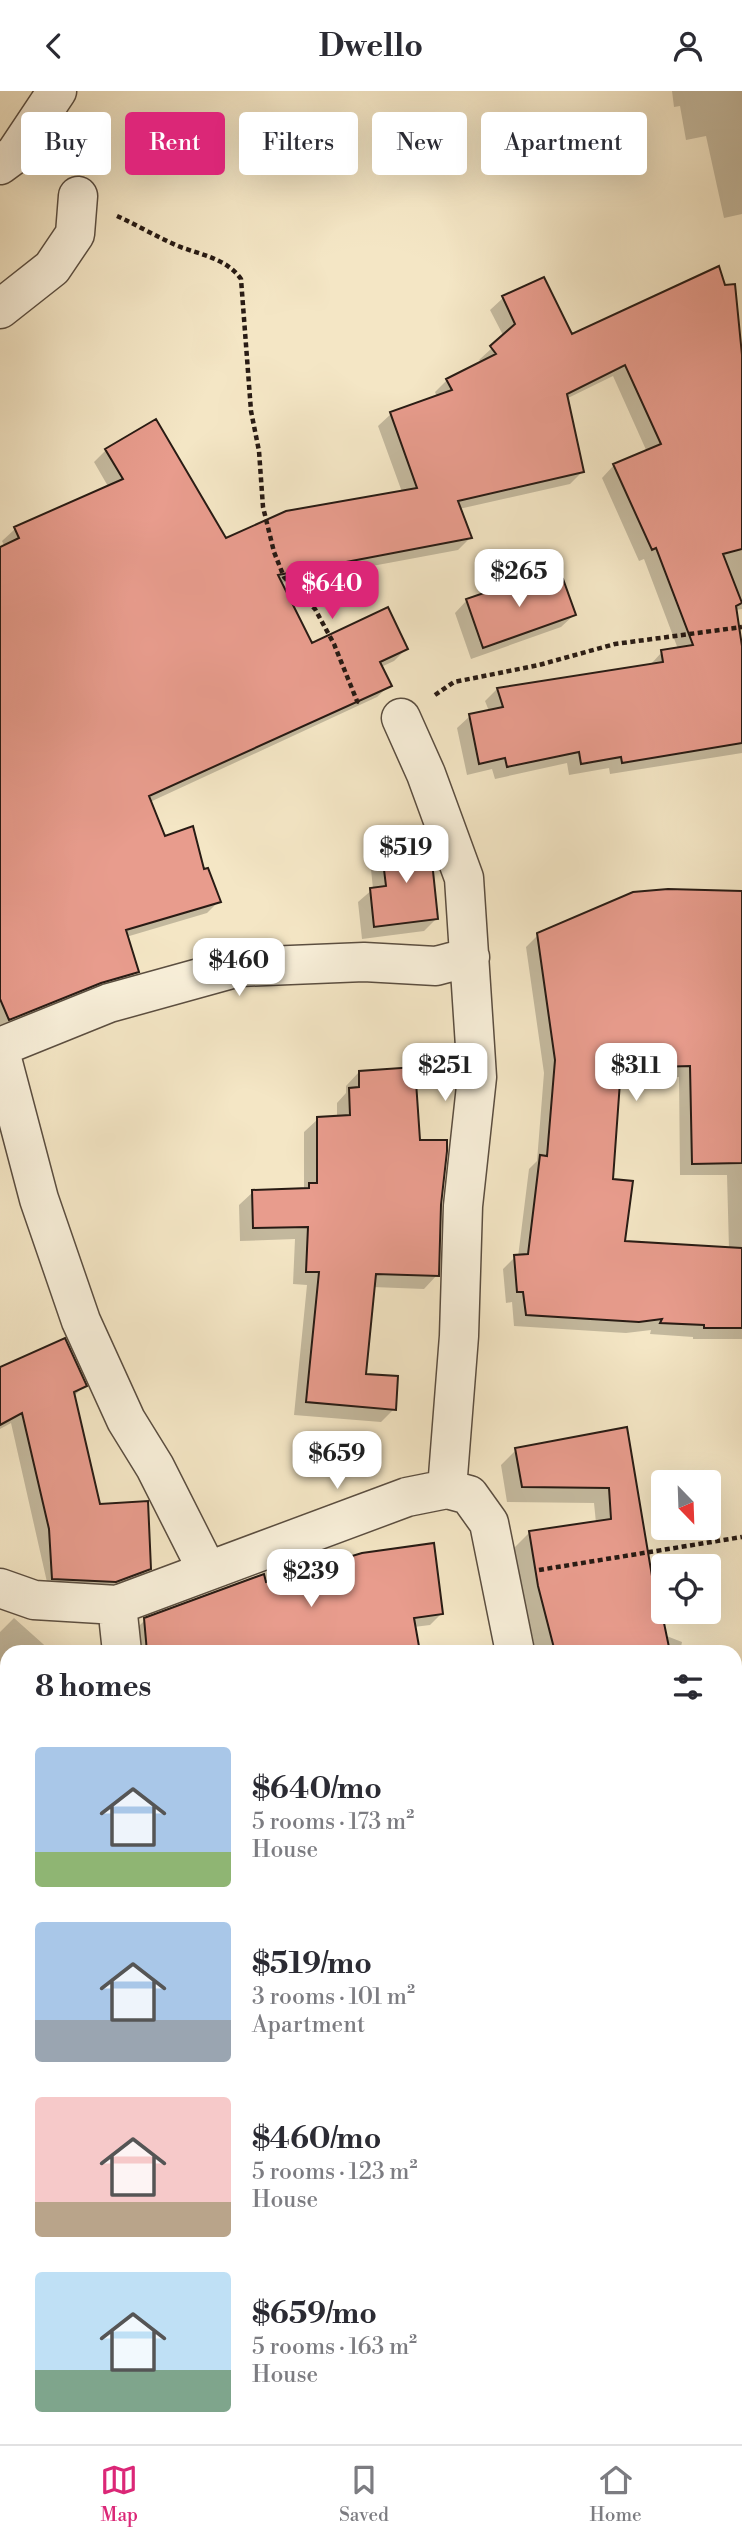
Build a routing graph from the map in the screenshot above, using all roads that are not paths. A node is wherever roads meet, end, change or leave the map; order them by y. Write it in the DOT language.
graph roads {
  1 [pos="57,91"];
  2 [pos="0,165"];
  3 [pos="78,196"];
  4 [pos="0,309"];
  5 [pos="401,718"];
  6 [pos="470,957"];
  7 [pos="0,1049"];
  8 [pos="447,1489"];
  9 [pos="207,1570"];
  10 [pos="0,1588"];
  11 [pos="117,1605"];
  12 [pos="121,1645"];
  13 [pos="514,1645"];
  1 -- 2 [label="street"];
  3 -- 4 [label="street"];
  5 -- 6 [label="street"];
  6 -- 7 [label="street"];
  6 -- 8 [label="street"];
  7 -- 9 [label="street"];
  8 -- 9 [label="street"];
  8 -- 13 [label="street"];
  9 -- 11 [label="street"];
  10 -- 11 [label="street"];
  11 -- 12 [label="street"];
}
